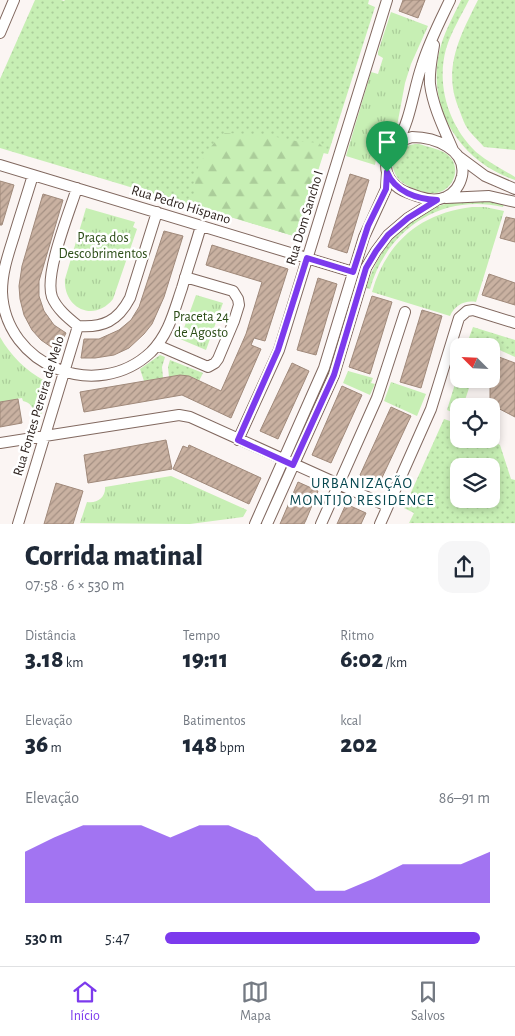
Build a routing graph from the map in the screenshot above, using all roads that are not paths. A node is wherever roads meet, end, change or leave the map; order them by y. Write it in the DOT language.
graph roads {
  1 [pos="14,0"];
  2 [pos="387,0"];
  3 [pos="450,0"];
  4 [pos="436,30"];
  5 [pos="0,33"];
  6 [pos="397,143"];
  7 [pos="456,153"];
  8 [pos="0,165"];
  9 [pos="387,172"];
  10 [pos="33,175"];
  11 [pos="77,188"];
  12 [pos="515,189"];
  13 [pos="441,199"];
  14 [pos="515,202"];
  15 [pos="157,212"];
  16 [pos="201,226"];
  17 [pos="307,258"];
  18 [pos="353,272"];
  19 [pos="185,277"];
  20 [pos="405,312"];
  21 [pos="515,323"];
  22 [pos="78,326"];
  23 [pos="157,345"];
  24 [pos="65,372"];
  25 [pos="45,435"];
  26 [pos="238,440"];
  27 [pos="0,443"];
  28 [pos="283,460"];
  29 [pos="293,465"];
  30 [pos="338,484"];
  31 [pos="387,506"];
  32 [pos="18,524"];
  33 [pos="255,524"];
  34 [pos="267,524"];
  35 [pos="321,524"];
  36 [pos="380,524"];
  1 -- 5 [label="street"];
  2 -- 17 [label="street, Rua Dom Sancho I"];
  3 -- 4 [label="street"];
  4 -- 6 [label="street"];
  4 -- 7 [label="street"];
  6 -- 7 [label="street"];
  6 -- 9 [label="street"];
  7 -- 12 [label="street"];
  7 -- 13 [label="street"];
  8 -- 10 [label="street, Rua Pedro Hispano"];
  9 -- 13 [label="street"];
  9 -- 18 [label="street"];
  10 -- 11 [label="street, Rua Pedro Hispano"];
  10 -- 24 [label="street"];
  11 -- 15 [label="street, Rua Pedro Hispano"];
  11 -- 22 [label="street"];
  13 -- 14 [label="street"];
  13 -- 29 [label="street"];
  15 -- 16 [label="street, Rua Pedro Hispano"];
  15 -- 22 [label="street"];
  16 -- 17 [label="street, Rua Pedro Hispano"];
  16 -- 19 [label="street"];
  17 -- 18 [label="street, Rua Pedro Hispano"];
  17 -- 26 [label="street, Rua Dom Sancho I"];
  18 -- 28 [label="street"];
  19 -- 23 [label="street"];
  19 -- 23 [label="street"];
  20 -- 30 [label="street"];
  21 -- 31 [label="street"];
  22 -- 24 [label="street, Rua Fontes Pereira de Melo"];
  23 -- 24 [label="street"];
  24 -- 25 [label="street, Rua Fontes Pereira de Melo"];
  25 -- 26 [label="street"];
  25 -- 27 [label="street"];
  25 -- 32 [label="street, Rua Fontes Pereira de Melo"];
  26 -- 28 [label="street"];
  28 -- 29 [label="street"];
  28 -- 33 [label="street"];
  29 -- 30 [label="street"];
  29 -- 34 [label="street"];
  30 -- 31 [label="street"];
  30 -- 35 [label="street"];
  31 -- 36 [label="street"];
}
